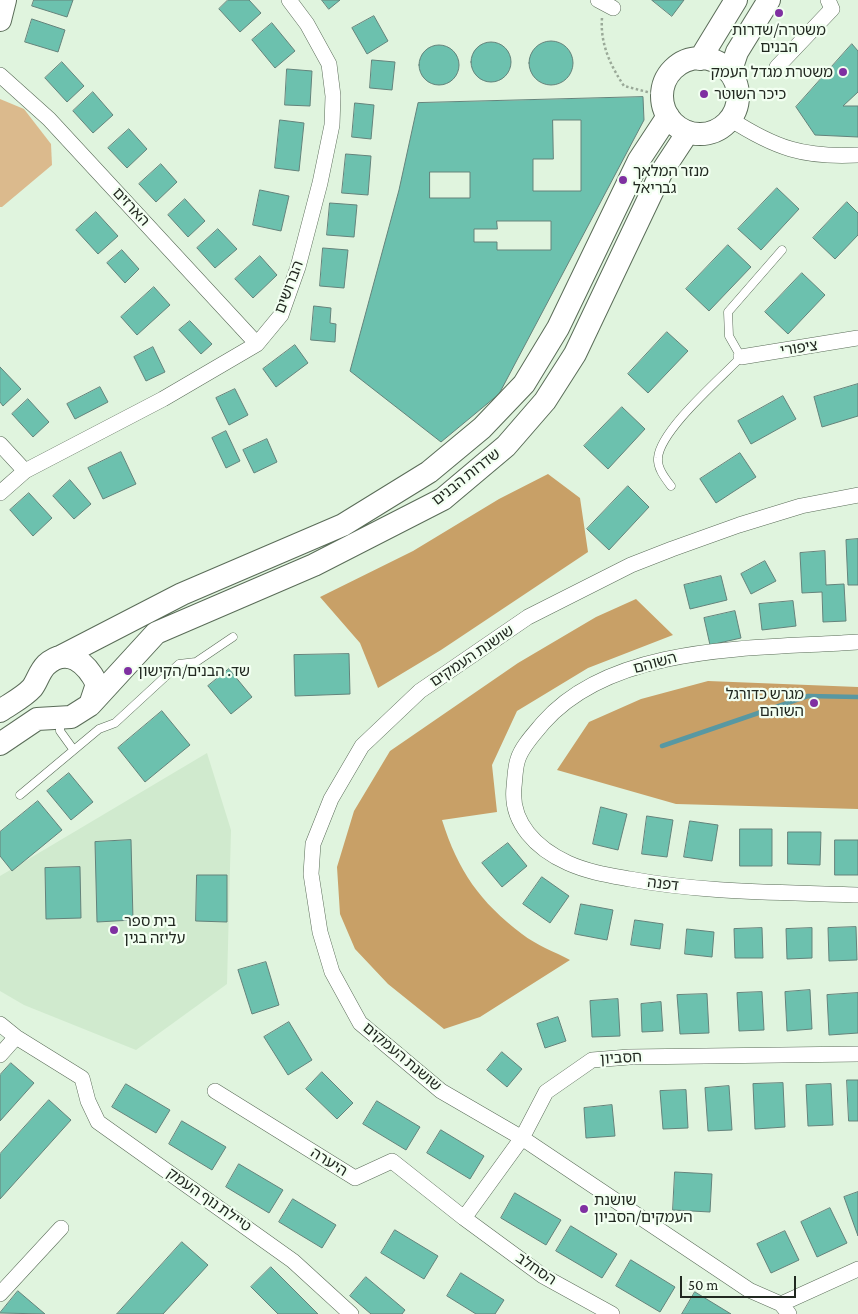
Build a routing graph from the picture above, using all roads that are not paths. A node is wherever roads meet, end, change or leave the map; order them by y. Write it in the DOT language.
graph roads {
  1 [pos="5,0"];
  2 [pos="289,0"];
  3 [pos="736,0"];
  4 [pos="769,0"];
  5 [pos="828,0"];
  6 [pos="0,20"];
  7 [pos="700,59"];
  8 [pos="777,67"];
  9 [pos="730,73"];
  10 [pos="0,75"];
  11 [pos="665,106"];
  12 [pos="730,119"];
  13 [pos="688,132"];
  14 [pos="858,155"];
  15 [pos="782,250"];
  16 [pos="858,338"];
  17 [pos="257,344"];
  18 [pos="741,357"];
  19 [pos="0,444"];
  20 [pos="24,471"];
  21 [pos="671,486"];
  22 [pos="0,494"];
  23 [pos="858,495"];
  24 [pos="233,637"];
  25 [pos="858,642"];
  26 [pos="60,657"];
  27 [pos="90,705"];
  28 [pos="0,711"];
  29 [pos="59,717"];
  30 [pos="0,744"];
  31 [pos="74,749"];
  32 [pos="514,790"];
  33 [pos="20,795"];
  34 [pos="858,894"];
  35 [pos="0,1024"];
  36 [pos="16,1037"];
  37 [pos="858,1054"];
  38 [pos="0,1055"];
  39 [pos="216,1091"];
  40 [pos="522,1138"];
  41 [pos="464,1218"];
  42 [pos="61,1228"];
  43 [pos="858,1269"];
  44 [pos="0,1294"];
  45 [pos="785,1309"];
  46 [pos="351,1314"];
  47 [pos="612,1314"];
  1 -- 6 [label="main road"];
  2 -- 17 [label="street, הברושים"];
  3 -- 7 [label="main road"];
  4 -- 9 [label="main road"];
  5 -- 8 [label="street"];
  7 -- 9 [label="main road"];
  7 -- 11 [label="main road"];
  9 -- 12 [label="main road"];
  10 -- 17 [label="street, הארזים"];
  11 -- 13 [label="main road"];
  11 -- 26 [label="main road, שדרות הבנים"];
  12 -- 13 [label="main road"];
  12 -- 14 [label="street"];
  13 -- 27 [label="main road, שדרות הבנים"];
  15 -- 18 [label="lane"];
  16 -- 18 [label="street, ציפורי"];
  17 -- 20 [label="street, הברושים"];
  18 -- 21 [label="lane"];
  19 -- 20 [label="street"];
  20 -- 22 [label="street, הברושים"];
  23 -- 40 [label="street, שושנת העמקים"];
  24 -- 31 [label="lane"];
  25 -- 32 [label="street, השוהם"];
  26 -- 27 [label="main road"];
  26 -- 28 [label="main road, שדרות הבנים"];
  27 -- 29 [label="main road, שדרות הבנים"];
  29 -- 30 [label="main road, שדרות הבנים"];
  29 -- 31 [label="lane"];
  31 -- 33 [label="lane"];
  32 -- 34 [label="street, דפנה"];
  35 -- 36 [label="street"];
  36 -- 38 [label="street"];
  36 -- 46 [label="street, טיילת נוף העמק"];
  37 -- 40 [label="street, חסביון"];
  39 -- 41 [label="street, היערה"];
  40 -- 41 [label="street, חסביון"];
  40 -- 45 [label="street, שושנת העמקים"];
  41 -- 47 [label="street, הסחלב"];
  42 -- 44 [label="street"];
  43 -- 45 [label="street"];
}
